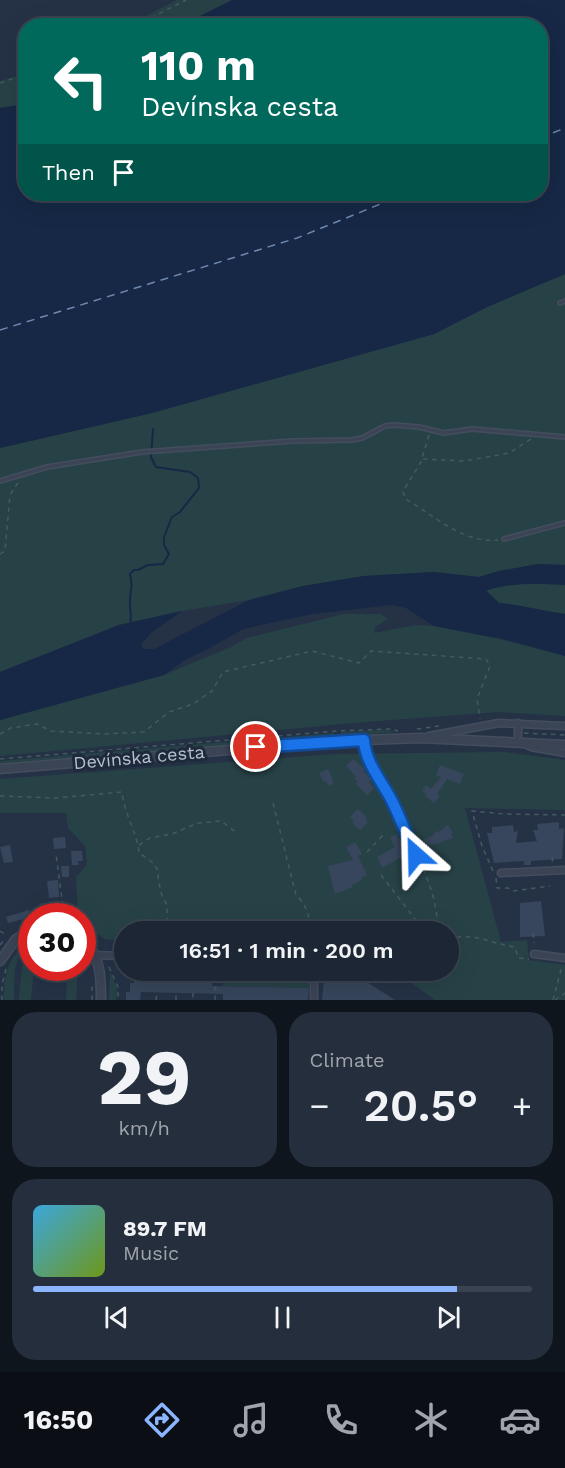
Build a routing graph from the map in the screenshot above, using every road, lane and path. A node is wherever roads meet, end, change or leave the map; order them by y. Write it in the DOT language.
graph roads {
  1 [pos="186,0"];
  2 [pos="151,18"];
  3 [pos="18,77"];
  4 [pos="0,83"];
  5 [pos="565,301"];
  6 [pos="560,303"];
  7 [pos="432,430"];
  8 [pos="540,435"];
  9 [pos="565,437"];
  10 [pos="422,459"];
  11 [pos="20,480"];
  12 [pos="0,481"];
  13 [pos="565,524"];
  14 [pos="504,539"];
  15 [pos="0,554"];
  16 [pos="473,721"];
  17 [pos="522,724"];
  18 [pos="447,725"];
  19 [pos="565,726"];
  20 [pos="414,730"];
  21 [pos="399,731"];
  22 [pos="0,734"];
  23 [pos="420,738"];
  24 [pos="364,740"];
  25 [pos="518,741"];
  26 [pos="565,745"];
  27 [pos="565,753"];
  28 [pos="0,759"];
  29 [pos="0,769"];
  30 [pos="0,796"];
  31 [pos="273,803"];
  32 [pos="565,815"];
  33 [pos="237,832"];
  34 [pos="382,835"];
  35 [pos="138,846"];
  36 [pos="367,852"];
  37 [pos="56,854"];
  38 [pos="416,855"];
  39 [pos="552,857"];
  40 [pos="553,864"];
  41 [pos="565,870"];
  42 [pos="501,873"];
  43 [pos="381,875"];
  44 [pos="549,886"];
  45 [pos="62,903"];
  46 [pos="165,921"];
  47 [pos="310,921"];
  48 [pos="417,921"];
  49 [pos="435,921"];
  50 [pos="0,931"];
  51 [pos="533,933"];
  52 [pos="6,935"];
  53 [pos="18,938"];
  54 [pos="459,938"];
  55 [pos="534,943"];
  56 [pos="96,955"];
  57 [pos="114,956"];
  58 [pos="531,957"];
  59 [pos="96,958"];
  60 [pos="564,958"];
  61 [pos="2,960"];
  62 [pos="109,967"];
  63 [pos="92,981"];
  64 [pos="214,981"];
  65 [pos="314,981"];
  66 [pos="386,981"];
  67 [pos="392,983"];
  68 [pos="157,993"];
  69 [pos="176,993"];
  70 [pos="193,993"];
  71 [pos="565,993"];
  72 [pos="2,1000"];
  73 [pos="92,1000"];
  74 [pos="101,1000"];
  75 [pos="118,1000"];
  76 [pos="156,1000"];
  77 [pos="176,1000"];
  78 [pos="193,1000"];
  79 [pos="215,1000"];
  80 [pos="314,1000"];
  81 [pos="554,1000"];
  1 -- 2 [label="path"];
  3 -- 4 [label="path"];
  5 -- 6 [label="lane"];
  7 -- 8 [label="lane"];
  7 -- 10 [label="path"];
  7 -- 12 [label="lane"];
  8 -- 9 [label="lane"];
  8 -- 10 [label="path"];
  10 -- 14 [label="path"];
  11 -- 15 [label="path"];
  13 -- 14 [label="lane"];
  16 -- 22 [label="path"];
  17 -- 19 [label="street"];
  17 -- 23 [label="street"];
  17 -- 25 [label="street"];
  18 -- 20 [label="path"];
  21 -- 28 [label="path"];
  23 -- 24 [label="street, Devínska cesta"];
  23 -- 25 [label="street, Devínska cesta"];
  24 -- 29 [label="street, Devínska cesta"];
  24 -- 38 [label="street"];
  25 -- 26 [label="street, Devínska cesta"];
  25 -- 27 [label="street"];
  30 -- 35 [label="path"];
  31 -- 47 [label="path"];
  32 -- 44 [label="path"];
  33 -- 35 [label="path"];
  34 -- 36 [label="path"];
  35 -- 46 [label="path"];
  37 -- 45 [label="path"];
  38 -- 49 [label="path"];
  39 -- 40 [label="path"];
  41 -- 42 [label="street"];
  43 -- 48 [label="path"];
  50 -- 52 [label="path"];
  51 -- 55 [label="path"];
  53 -- 61 [label="street"];
  54 -- 58 [label="path"];
  56 -- 57 [label="street"];
  58 -- 60 [label="street"];
  59 -- 74 [label="street"];
  60 -- 81 [label="path"];
  61 -- 72 [label="path"];
  62 -- 75 [label="path"];
  63 -- 73 [label="path"];
  64 -- 79 [label="path"];
  65 -- 80 [label="street"];
  66 -- 67 [label="path"];
  68 -- 76 [label="path"];
  69 -- 77 [label="path"];
  70 -- 78 [label="path"];
  71 -- 81 [label="path"];
}
